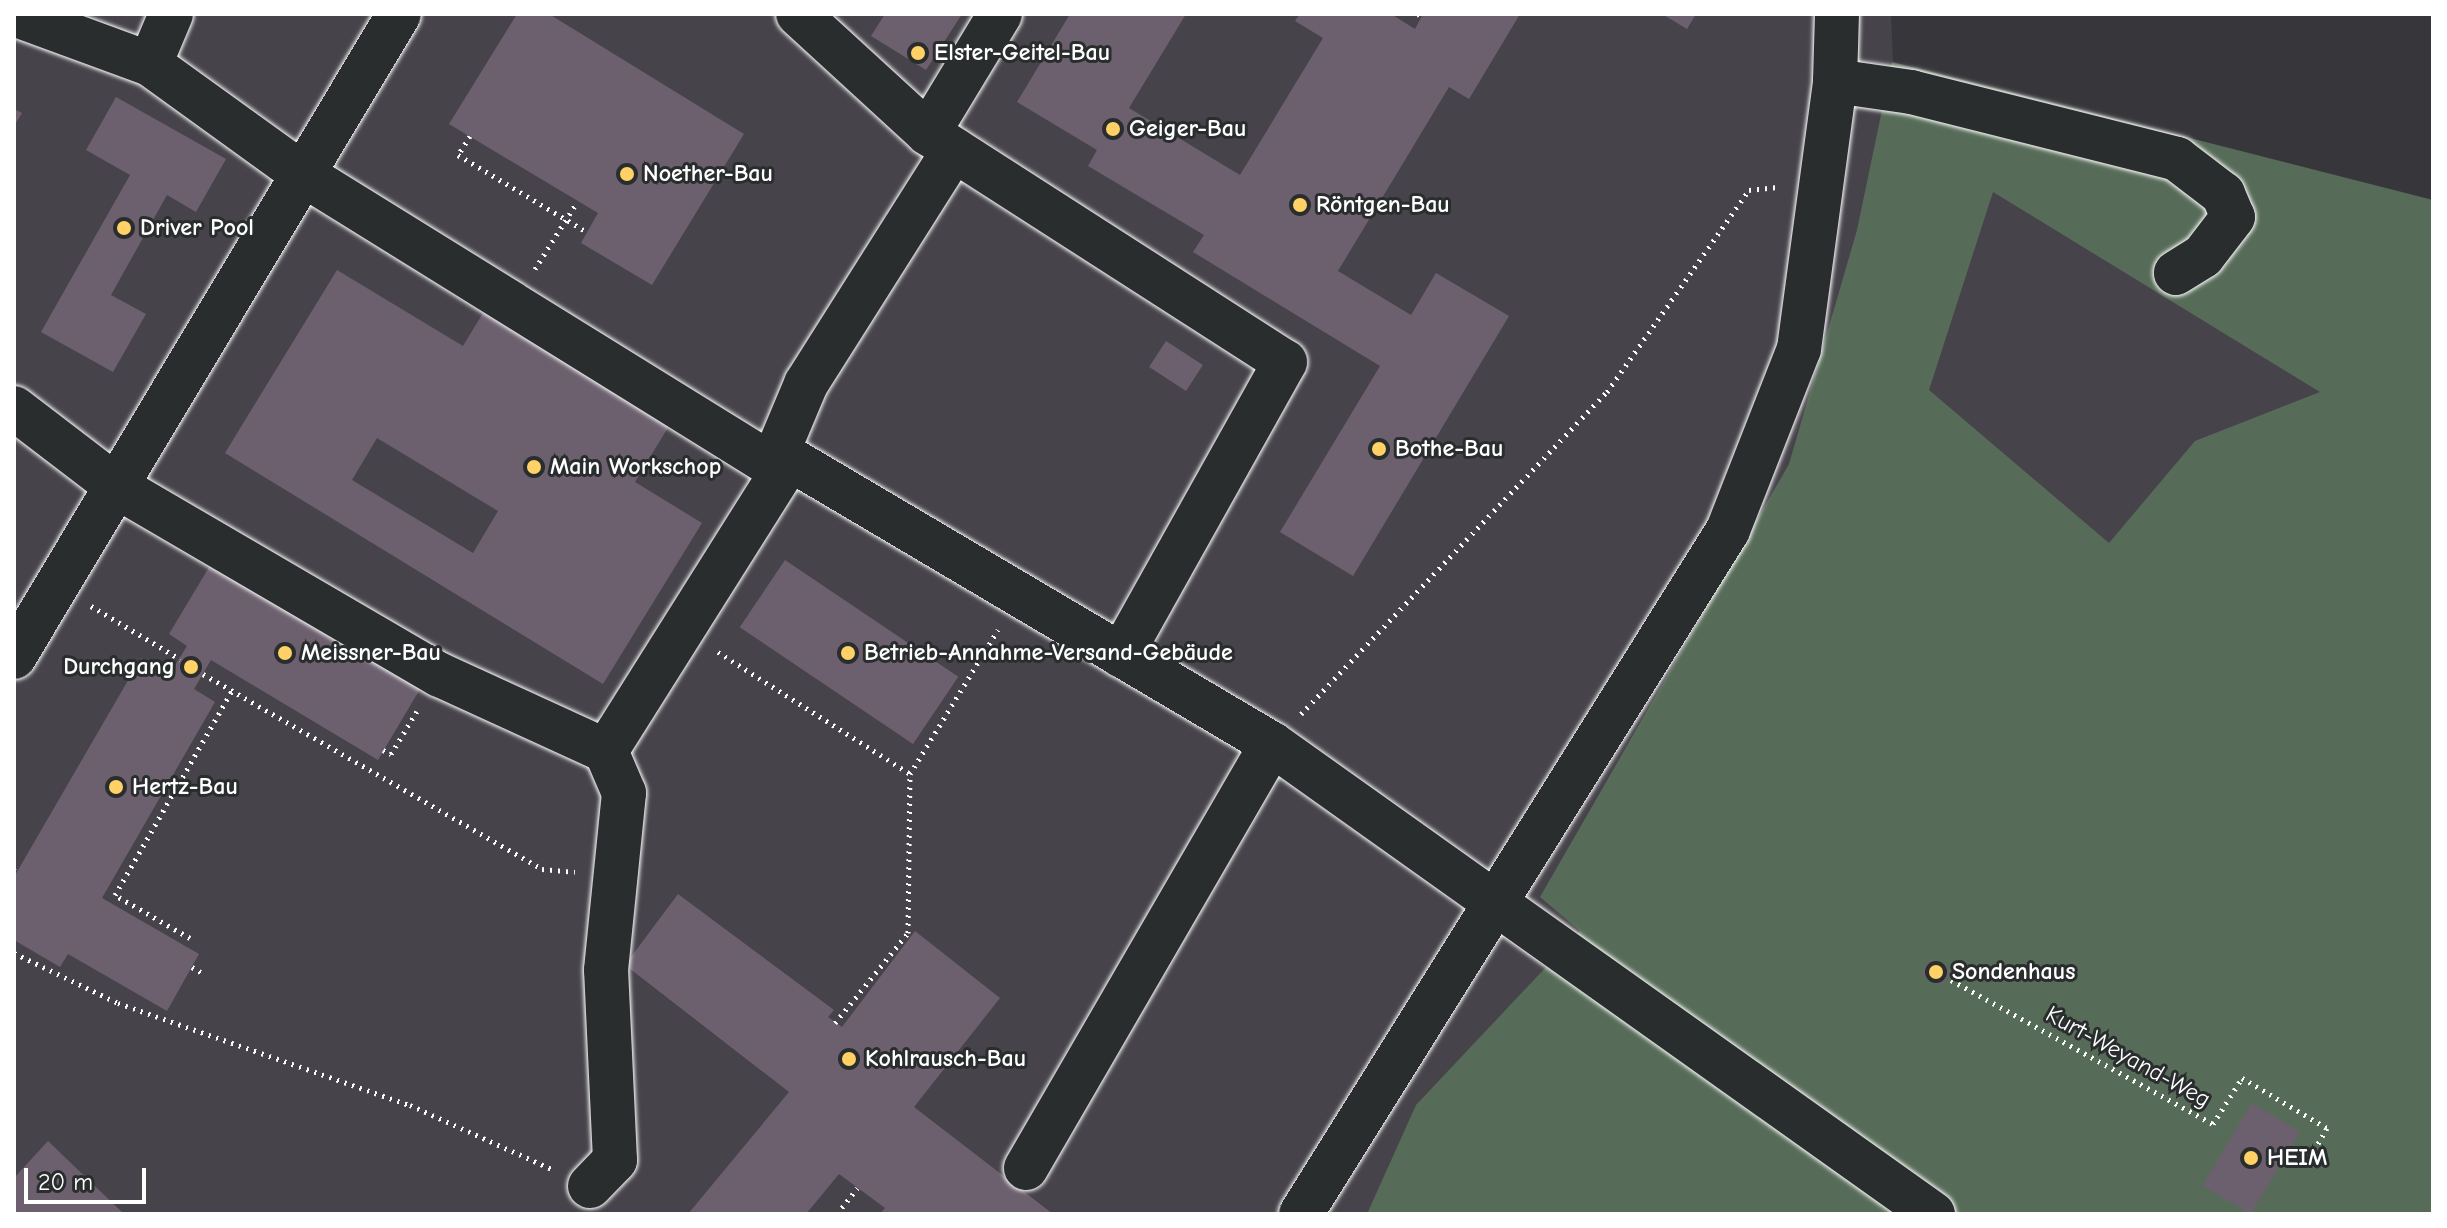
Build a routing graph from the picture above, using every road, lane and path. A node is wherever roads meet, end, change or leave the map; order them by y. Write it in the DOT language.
graph roads {
  1 [pos="14,14"];
  2 [pos="171,14"];
  3 [pos="399,14"];
  4 [pos="1000,14"];
  5 [pos="1837,14"];
  6 [pos="814,18"];
  7 [pos="150,64"];
  8 [pos="1835,81"];
  9 [pos="470,136"];
  10 [pos="941,141"];
  11 [pos="301,173"];
  12 [pos="1821,183"];
  13 [pos="577,202"];
  14 [pos="565,219"];
  15 [pos="587,232"];
  16 [pos="2176,273"];
  17 [pos="513,304"];
  18 [pos="14,408"];
  19 [pos="781,462"];
  20 [pos="116,486"];
  21 [pos="56,585"];
  22 [pos="1019,595"];
  23 [pos="684,631"];
  24 [pos="1121,655"];
  25 [pos="14,657"];
  26 [pos="180,659"];
  27 [pos="203,674"];
  28 [pos="440,675"];
  29 [pos="232,691"];
  30 [pos="393,734"];
  31 [pos="401,738"];
  32 [pos="1272,744"];
  33 [pos="383,750"];
  34 [pos="606,751"];
  35 [pos="910,774"];
  36 [pos="542,869"];
  37 [pos="1498,908"];
  38 [pos="190,938"];
  39 [pos="14,953"];
  40 [pos="192,967"];
  41 [pos="202,973"];
  42 [pos="1951,980"];
  43 [pos="835,1023"];
  44 [pos="2313,1152"];
  45 [pos="1026,1168"];
  46 [pos="590,1186"];
  47 [pos="857,1188"];
  48 [pos="837,1214"];
  49 [pos="1301,1214"];
  50 [pos="1933,1214"];
  1 -- 7 [label="lane"];
  2 -- 7 [label="lane"];
  3 -- 11 [label="lane"];
  4 -- 10 [label="lane"];
  5 -- 8 [label="lane"];
  6 -- 10 [label="lane"];
  7 -- 11 [label="lane"];
  8 -- 12 [label="lane"];
  8 -- 16 [label="lane"];
  9 -- 14 [label="path"];
  10 -- 19 [label="lane"];
  10 -- 24 [label="lane"];
  11 -- 17 [label="lane"];
  11 -- 20 [label="lane"];
  12 -- 32 [label="path"];
  12 -- 37 [label="lane"];
  13 -- 14 [label="path"];
  14 -- 15 [label="path"];
  14 -- 17 [label="path"];
  17 -- 19 [label="lane"];
  18 -- 20 [label="lane"];
  19 -- 22 [label="lane"];
  19 -- 23 [label="lane"];
  20 -- 21 [label="lane"];
  20 -- 28 [label="lane"];
  21 -- 25 [label="lane"];
  21 -- 26 [label="path"];
  22 -- 24 [label="lane"];
  22 -- 35 [label="path"];
  23 -- 34 [label="lane"];
  23 -- 35 [label="path"];
  24 -- 32 [label="lane"];
  27 -- 29 [label="path"];
  28 -- 31 [label="path"];
  28 -- 34 [label="lane"];
  29 -- 36 [label="path"];
  29 -- 38 [label="path"];
  30 -- 31 [label="path"];
  31 -- 33 [label="path"];
  32 -- 37 [label="lane"];
  32 -- 45 [label="lane"];
  34 -- 46 [label="lane"];
  35 -- 43 [label="path"];
  37 -- 49 [label="lane"];
  37 -- 50 [label="lane"];
  39 -- 46 [label="path"];
  40 -- 41 [label="path"];
  42 -- 44 [label="path, Kurt-Weyand-Weg"];
  47 -- 48 [label="path"];
}
